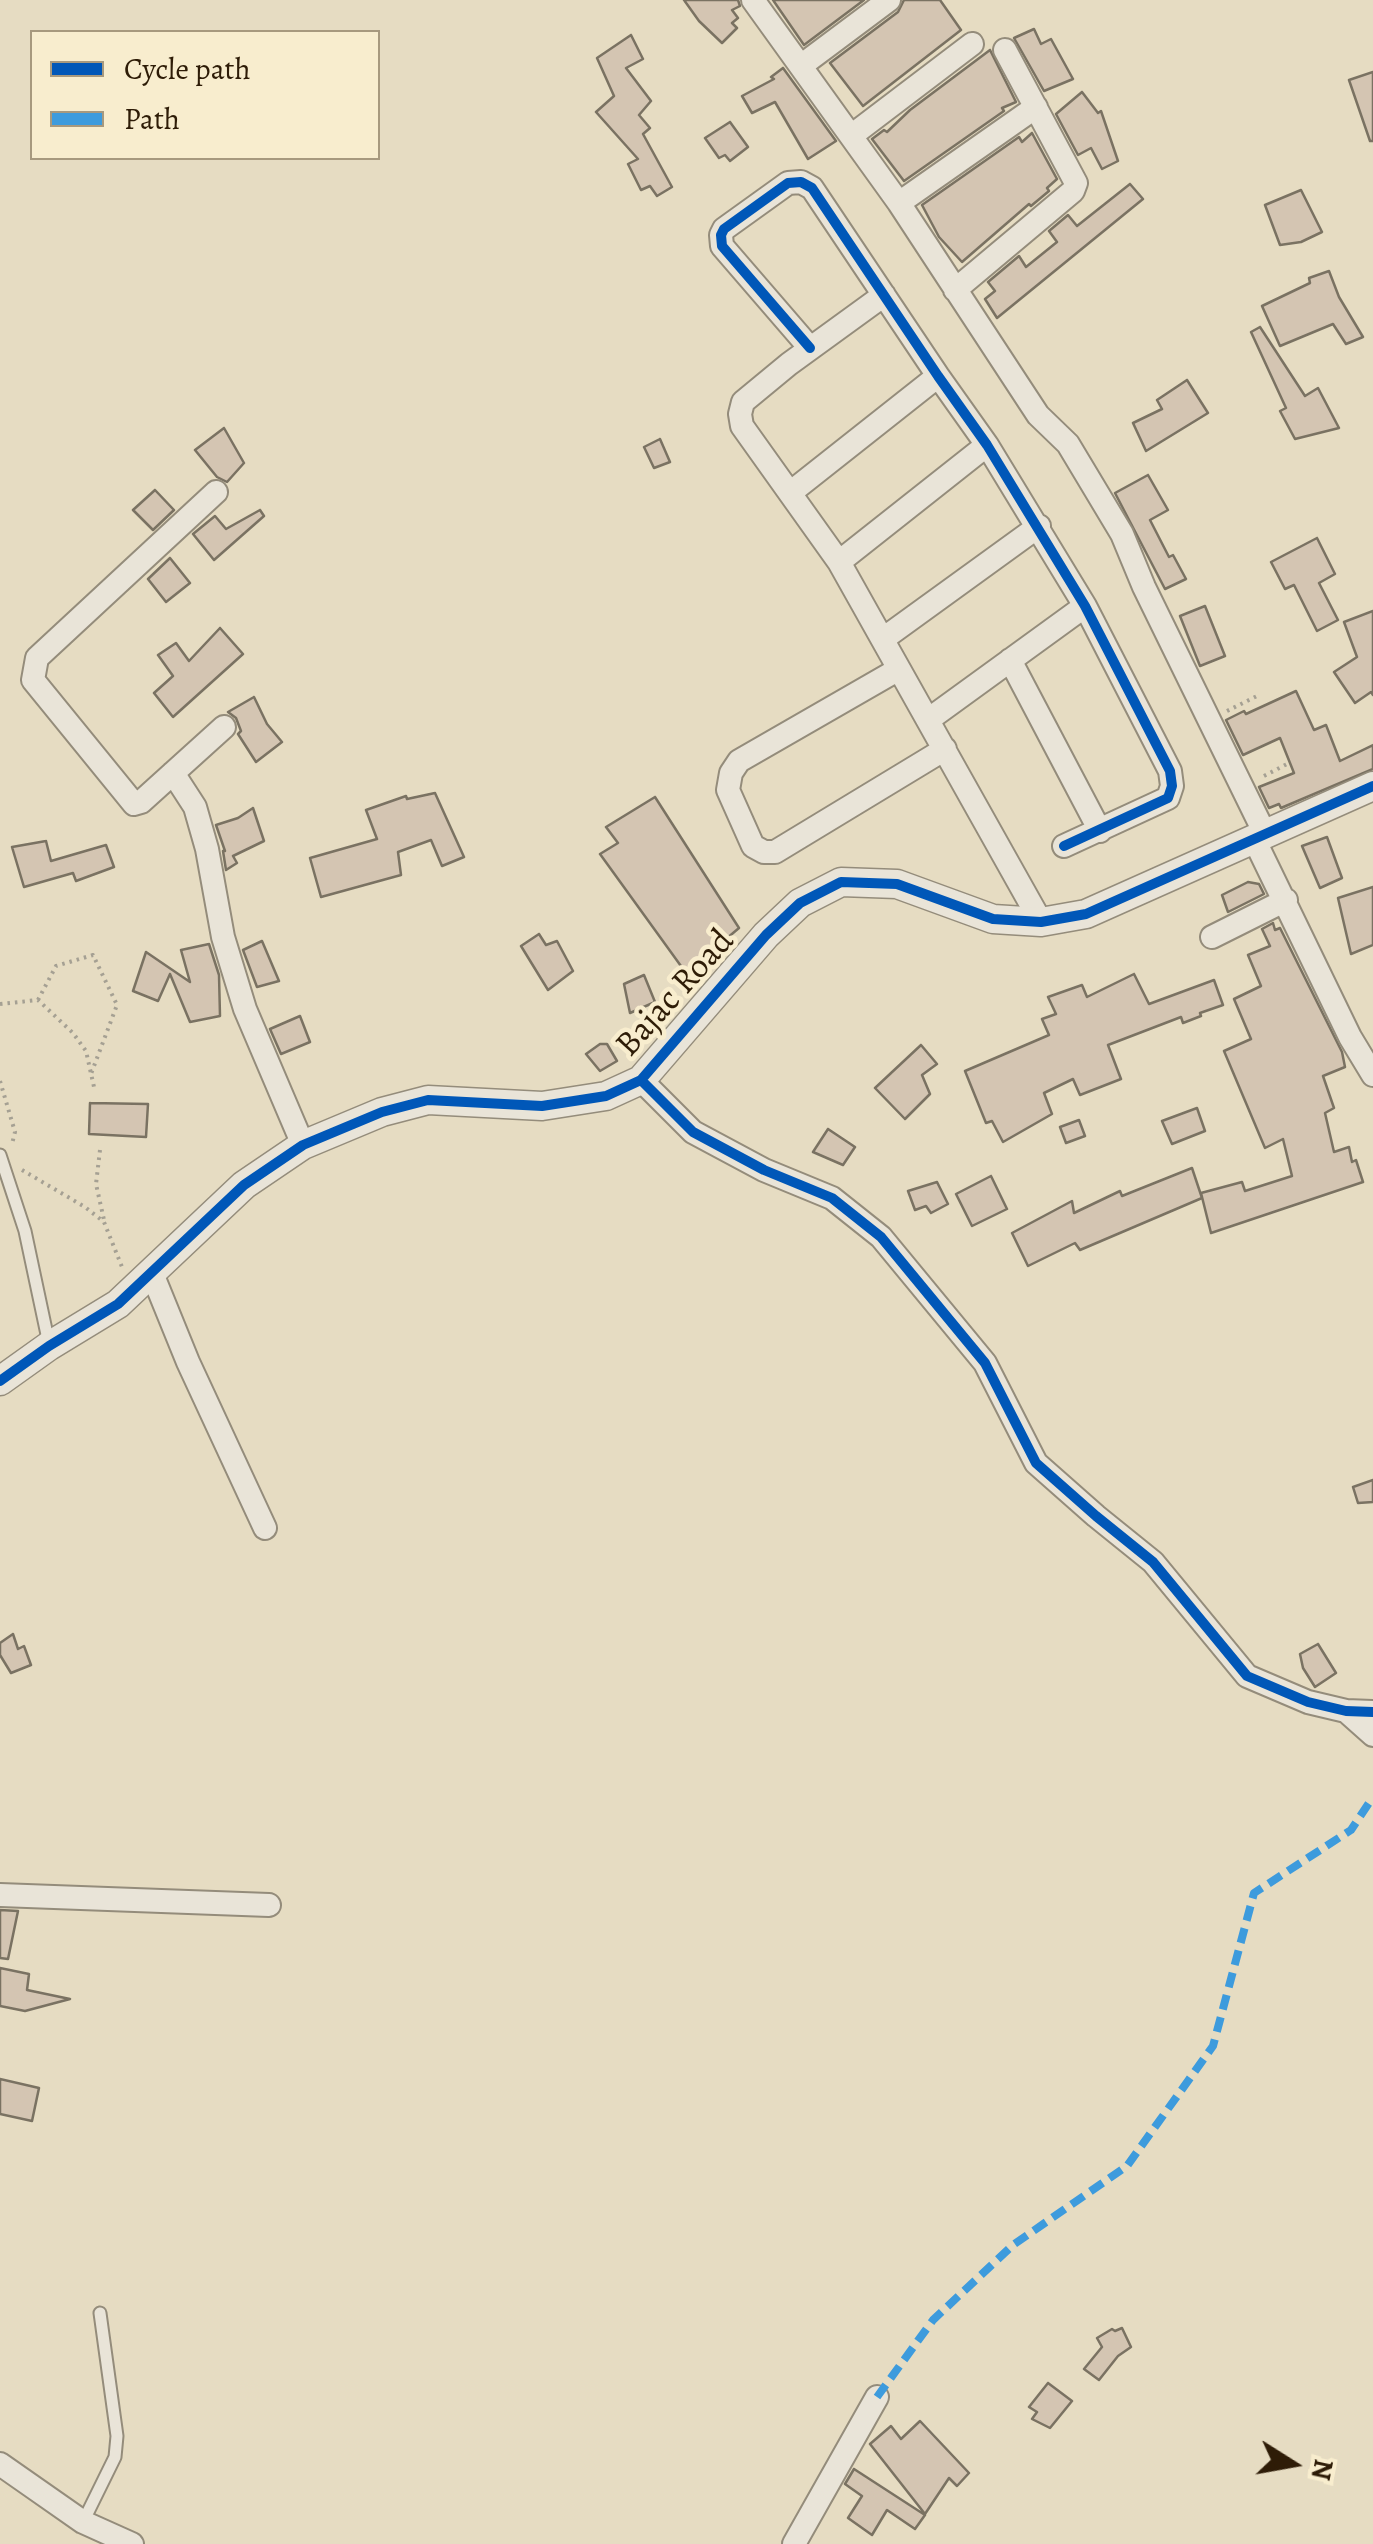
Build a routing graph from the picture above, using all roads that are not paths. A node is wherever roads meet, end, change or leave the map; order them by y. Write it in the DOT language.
graph roads {
  1 [pos="753,0"];
  2 [pos="888,0"];
  3 [pos="972,44"];
  4 [pos="1005,50"];
  5 [pos="802,65"];
  6 [pos="1036,107"];
  7 [pos="851,136"];
  8 [pos="899,203"];
  9 [pos="955,290"];
  10 [pos="884,295"];
  11 [pos="810,348"];
  12 [pos="938,376"];
  13 [pos="987,445"];
  14 [pos="216,492"];
  15 [pos="790,493"];
  16 [pos="1039,526"];
  17 [pos="839,562"];
  18 [pos="1085,606"];
  19 [pos="882,638"];
  20 [pos="1010,660"];
  21 [pos="900,669"];
  22 [pos="928,720"];
  23 [pos="224,727"];
  24 [pos="944,750"];
  25 [pos="173,773"];
  26 [pos="1373,786"];
  27 [pos="1100,831"];
  28 [pos="1260,838"];
  29 [pos="1064,846"];
  30 [pos="1286,900"];
  31 [pos="1041,922"];
  32 [pos="1212,937"];
  33 [pos="1373,1075"];
  34 [pos="641,1080"];
  35 [pos="303,1145"];
  36 [pos="3,1158"];
  37 [pos="142,1281"];
  38 [pos="49,1346"];
  39 [pos="0,1381"];
  40 [pos="266,1528"];
  41 [pos="1346,1711"];
  42 [pos="1373,1712"];
  43 [pos="1373,1735"];
  44 [pos="0,1895"];
  45 [pos="269,1905"];
  46 [pos="100,2312"];
  47 [pos="877,2397"];
  48 [pos="0,2464"];
  49 [pos="83,2522"];
  50 [pos="132,2544"];
  51 [pos="794,2544"];
  1 -- 5 [label="street"];
  2 -- 5 [label="street"];
  3 -- 7 [label="street"];
  4 -- 6 [label="street"];
  5 -- 7 [label="street"];
  6 -- 8 [label="street"];
  6 -- 9 [label="street"];
  7 -- 8 [label="street"];
  8 -- 9 [label="street"];
  9 -- 28 [label="street"];
  10 -- 11 [label="street"];
  10 -- 11 [label="street"];
  10 -- 12 [label="street"];
  11 -- 15 [label="street"];
  12 -- 13 [label="street"];
  12 -- 15 [label="street"];
  13 -- 16 [label="street"];
  13 -- 17 [label="street"];
  14 -- 25 [label="street"];
  15 -- 17 [label="street"];
  16 -- 18 [label="street"];
  16 -- 19 [label="street"];
  17 -- 19 [label="street"];
  18 -- 20 [label="street"];
  18 -- 27 [label="street"];
  19 -- 21 [label="street"];
  20 -- 22 [label="street"];
  20 -- 27 [label="street"];
  21 -- 22 [label="street"];
  21 -- 24 [label="street"];
  22 -- 24 [label="street"];
  23 -- 25 [label="street"];
  24 -- 31 [label="street"];
  25 -- 35 [label="street"];
  26 -- 28 [label="street, Bajac Road"];
  27 -- 29 [label="street"];
  28 -- 30 [label="street"];
  28 -- 31 [label="street, Bajac Road"];
  30 -- 32 [label="street"];
  30 -- 33 [label="street"];
  31 -- 34 [label="street, Bajac Road"];
  34 -- 35 [label="street, Bajac Road"];
  34 -- 41 [label="street"];
  35 -- 37 [label="street, Bajac Road"];
  36 -- 38 [label="lane"];
  37 -- 38 [label="street, Bajac Road"];
  37 -- 40 [label="street"];
  38 -- 39 [label="street, Bajac Road"];
  41 -- 42 [label="street"];
  41 -- 43 [label="street"];
  44 -- 45 [label="street"];
  46 -- 49 [label="lane"];
  47 -- 51 [label="street"];
  48 -- 49 [label="street"];
  49 -- 50 [label="street"];
}
